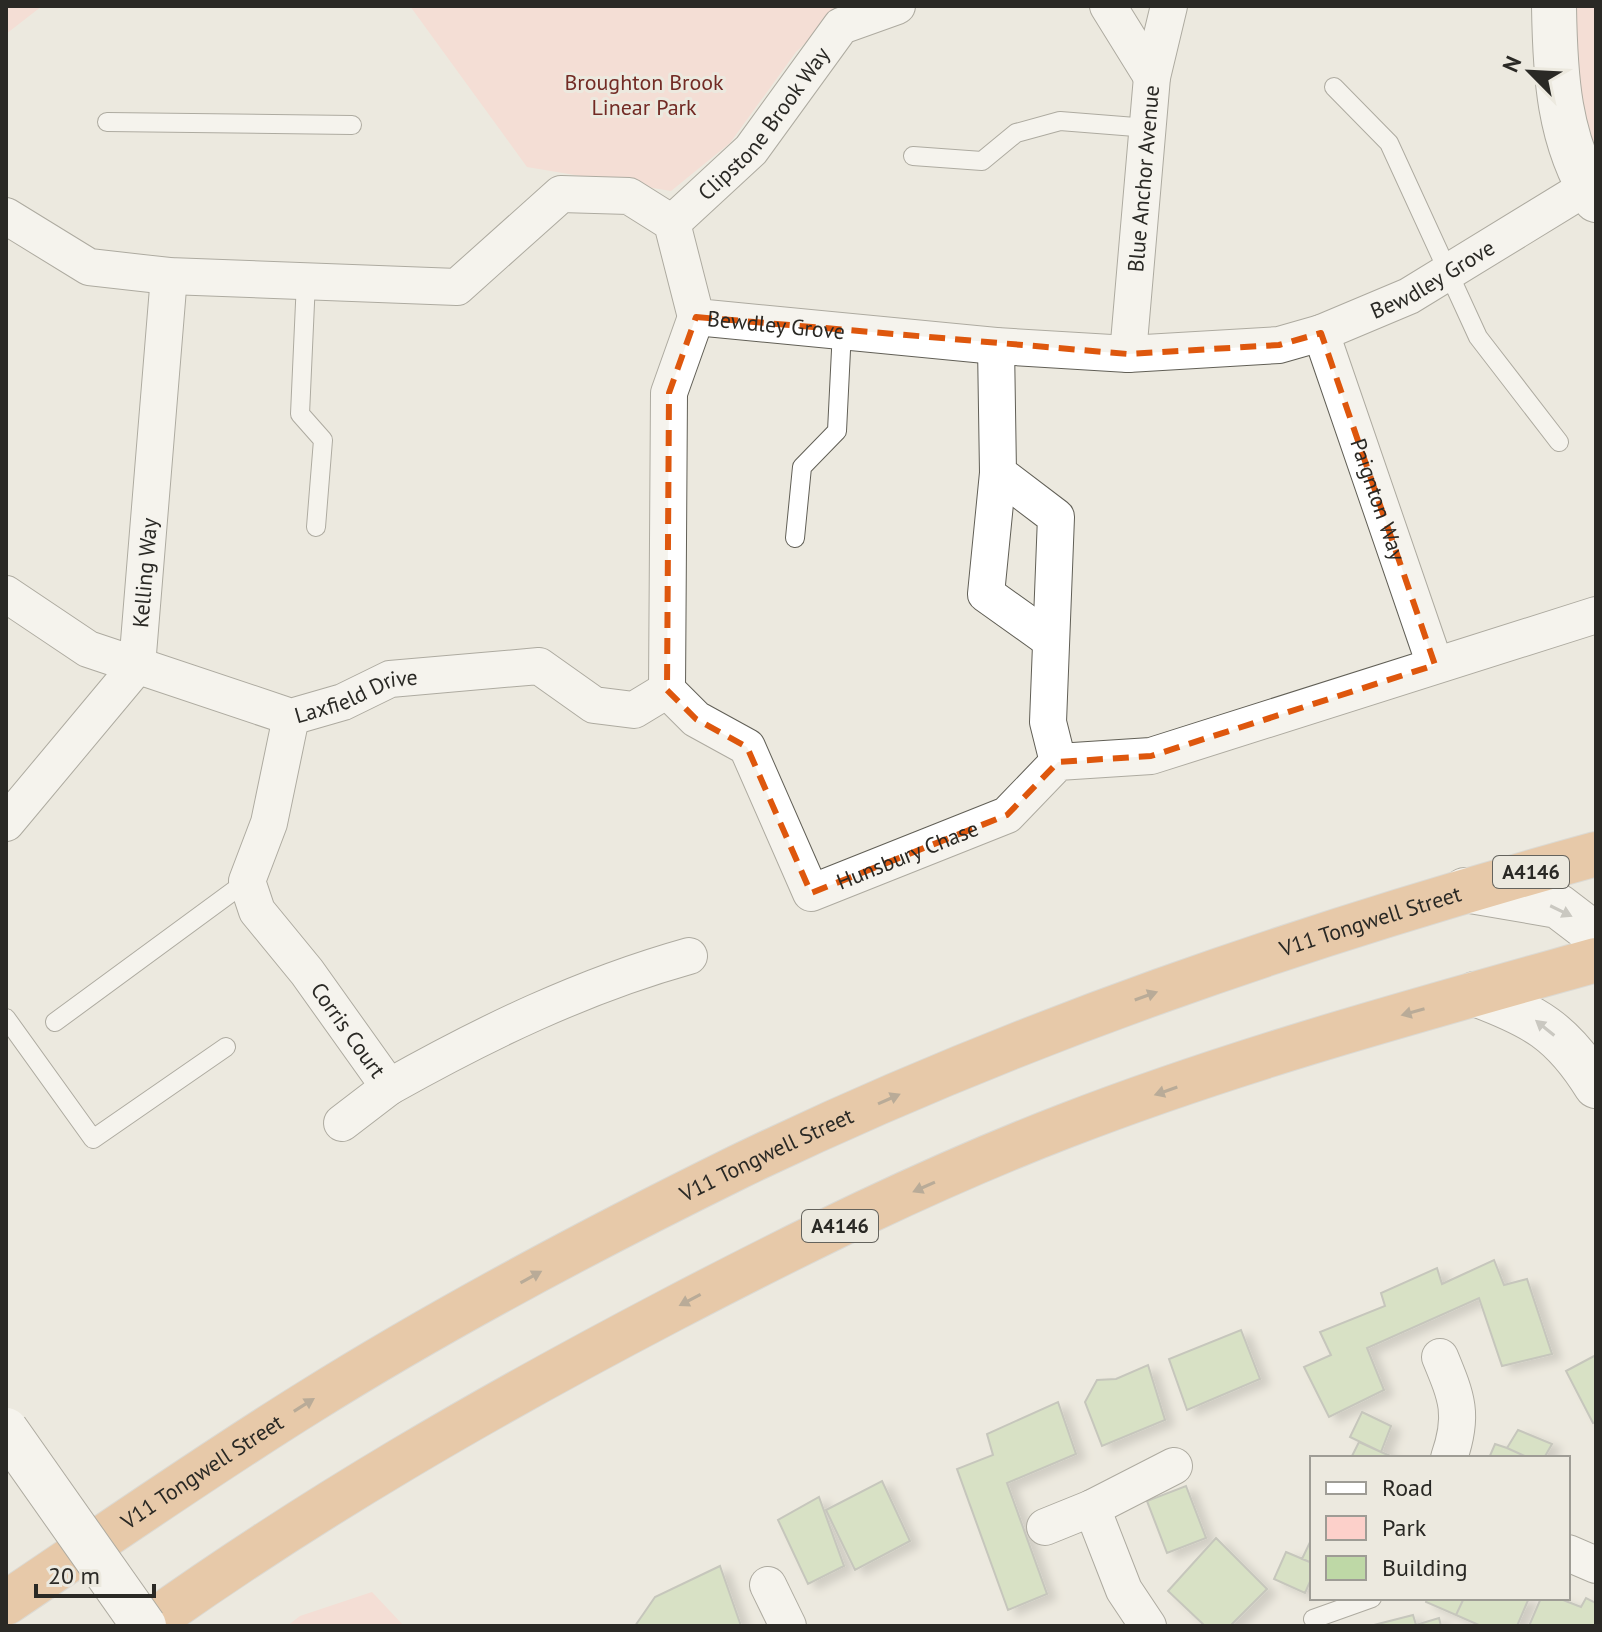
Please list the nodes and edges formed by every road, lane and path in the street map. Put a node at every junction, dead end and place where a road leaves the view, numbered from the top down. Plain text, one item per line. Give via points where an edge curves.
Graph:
1 (897, 6) edge
2 (1108, 6) edge
3 (1169, 6) edge
4 (1554, 6) edge
5 (1152, 77) junction
6 (1334, 87) dead end
7 (107, 122) dead end
8 (352, 125) dead end
9 (1148, 128) junction
10 (913, 156) dead end
11 (1592, 193) edge
12 (6, 216) edge
13 (672, 223) junction
14 (1447, 274) junction
15 (169, 276) junction
16 (306, 281) junction
17 (696, 317) junction
18 (842, 330) junction
19 (1321, 333) junction
20 (996, 346) junction
21 (1128, 354) junction
22 (1559, 442) dead end
23 (998, 473) junction
24 (316, 527) dead end
25 (795, 538) dead end
26 (6, 594) edge
27 (1596, 615) edge
28 (1049, 639) junction
29 (1435, 665) junction
30 (137, 666) junction
31 (667, 690) junction
32 (291, 717) junction
33 (1058, 762) junction
34 (6, 823) edge
35 (1596, 854) edge
36 (247, 881) junction
37 (1465, 890) junction
38 (1596, 935) edge
39 (689, 956) dead end
40 (1596, 960) edge
41 (1475, 994) junction
42 (6, 1018) edge
43 (55, 1022) dead end
44 (226, 1047) dead end
45 (1596, 1086) edge
46 (389, 1087) junction
47 (342, 1123) dead end
48 (1440, 1357) dead end
49 (6, 1430) edge
50 (1450, 1456) edge
51 (1174, 1466) dead end
52 (1092, 1508) junction
53 (1045, 1527) dead end
54 (1570, 1554) edge
55 (1596, 1565) edge
56 (768, 1585) dead end
57 (1366, 1600) edge
58 (6, 1603) edge
59 (1313, 1619) dead end
60 (145, 1626) edge
61 (788, 1626) edge
62 (1148, 1626) edge

1 - 13 street, Clipstone Brook Way via 841,26 751,150
2 - 5 street
3 - 5 street, Blue Anchor Avenue
4 - 11 street via 1556,85 1569,143
5 - 9 street, Blue Anchor Avenue
6 - 14 lane via 1389,143
7 - 8 lane
9 - 10 lane via 1060,121 1016,133 982,161
9 - 21 street, Blue Anchor Avenue
11 - 14 street, Bewdley Grove
12 - 15 street via 89,267
13 - 16 street via 629,196 561,194 457,287
13 - 17 street, Bewdley Grove
14 - 19 street, Bewdley Grove
14 - 22 lane via 1478,337
15 - 16 street
15 - 30 street, Kelling Way
16 - 24 lane via 300,414 323,440
17 - 18 street, Bewdley Grove
17 - 31 street via 669,393
18 - 20 street, Bewdley Grove
18 - 25 lane via 837,431 802,467
19 - 21 street, Bewdley Grove via 1279,345
19 - 29 street, Paignton Way
20 - 21 street, Bewdley Grove
20 - 23 street
23 - 28 street via 1056,517
23 - 28 street via 986,594
26 - 30 street, Laxfield Drive via 88,649
27 - 29 street
28 - 33 street via 1048,722
29 - 33 street via 1151,756
30 - 32 street, Laxfield Drive
30 - 34 street
31 - 32 street, Laxfield Drive via 634,710 594,705 539,666 390,679 343,702
31 - 33 street, Hunsbury Chase via 696,719 747,747 799,902 1007,815
32 - 36 street via 269,823
35 - 37 highway, V11 Tongwell Street / A4146
36 - 43 lane
36 - 46 street, Corris Court via 257,911
37 -> 38 street via 1558,906
58 -> 37 highway, V11 Tongwell Street / A4146 via 315,1398 738,1167 1073,1023 1260,954
39 - 46 street, Corris Court via 528,1014
40 - 41 highway, A4146
45 -> 41 street via 1575,1052 1529,1014
41 -> 60 highway, A4146 via 1265,1055 1063,1127 770,1259 432,1438
42 - 44 lane via 93,1139
46 - 47 street
48 - 50 street via 1459,1402
49 - 60 street, bridge
51 - 52 street
52 - 53 street
52 - 62 street via 1124,1590
54 - 55 street
56 - 61 street
57 - 59 lane

